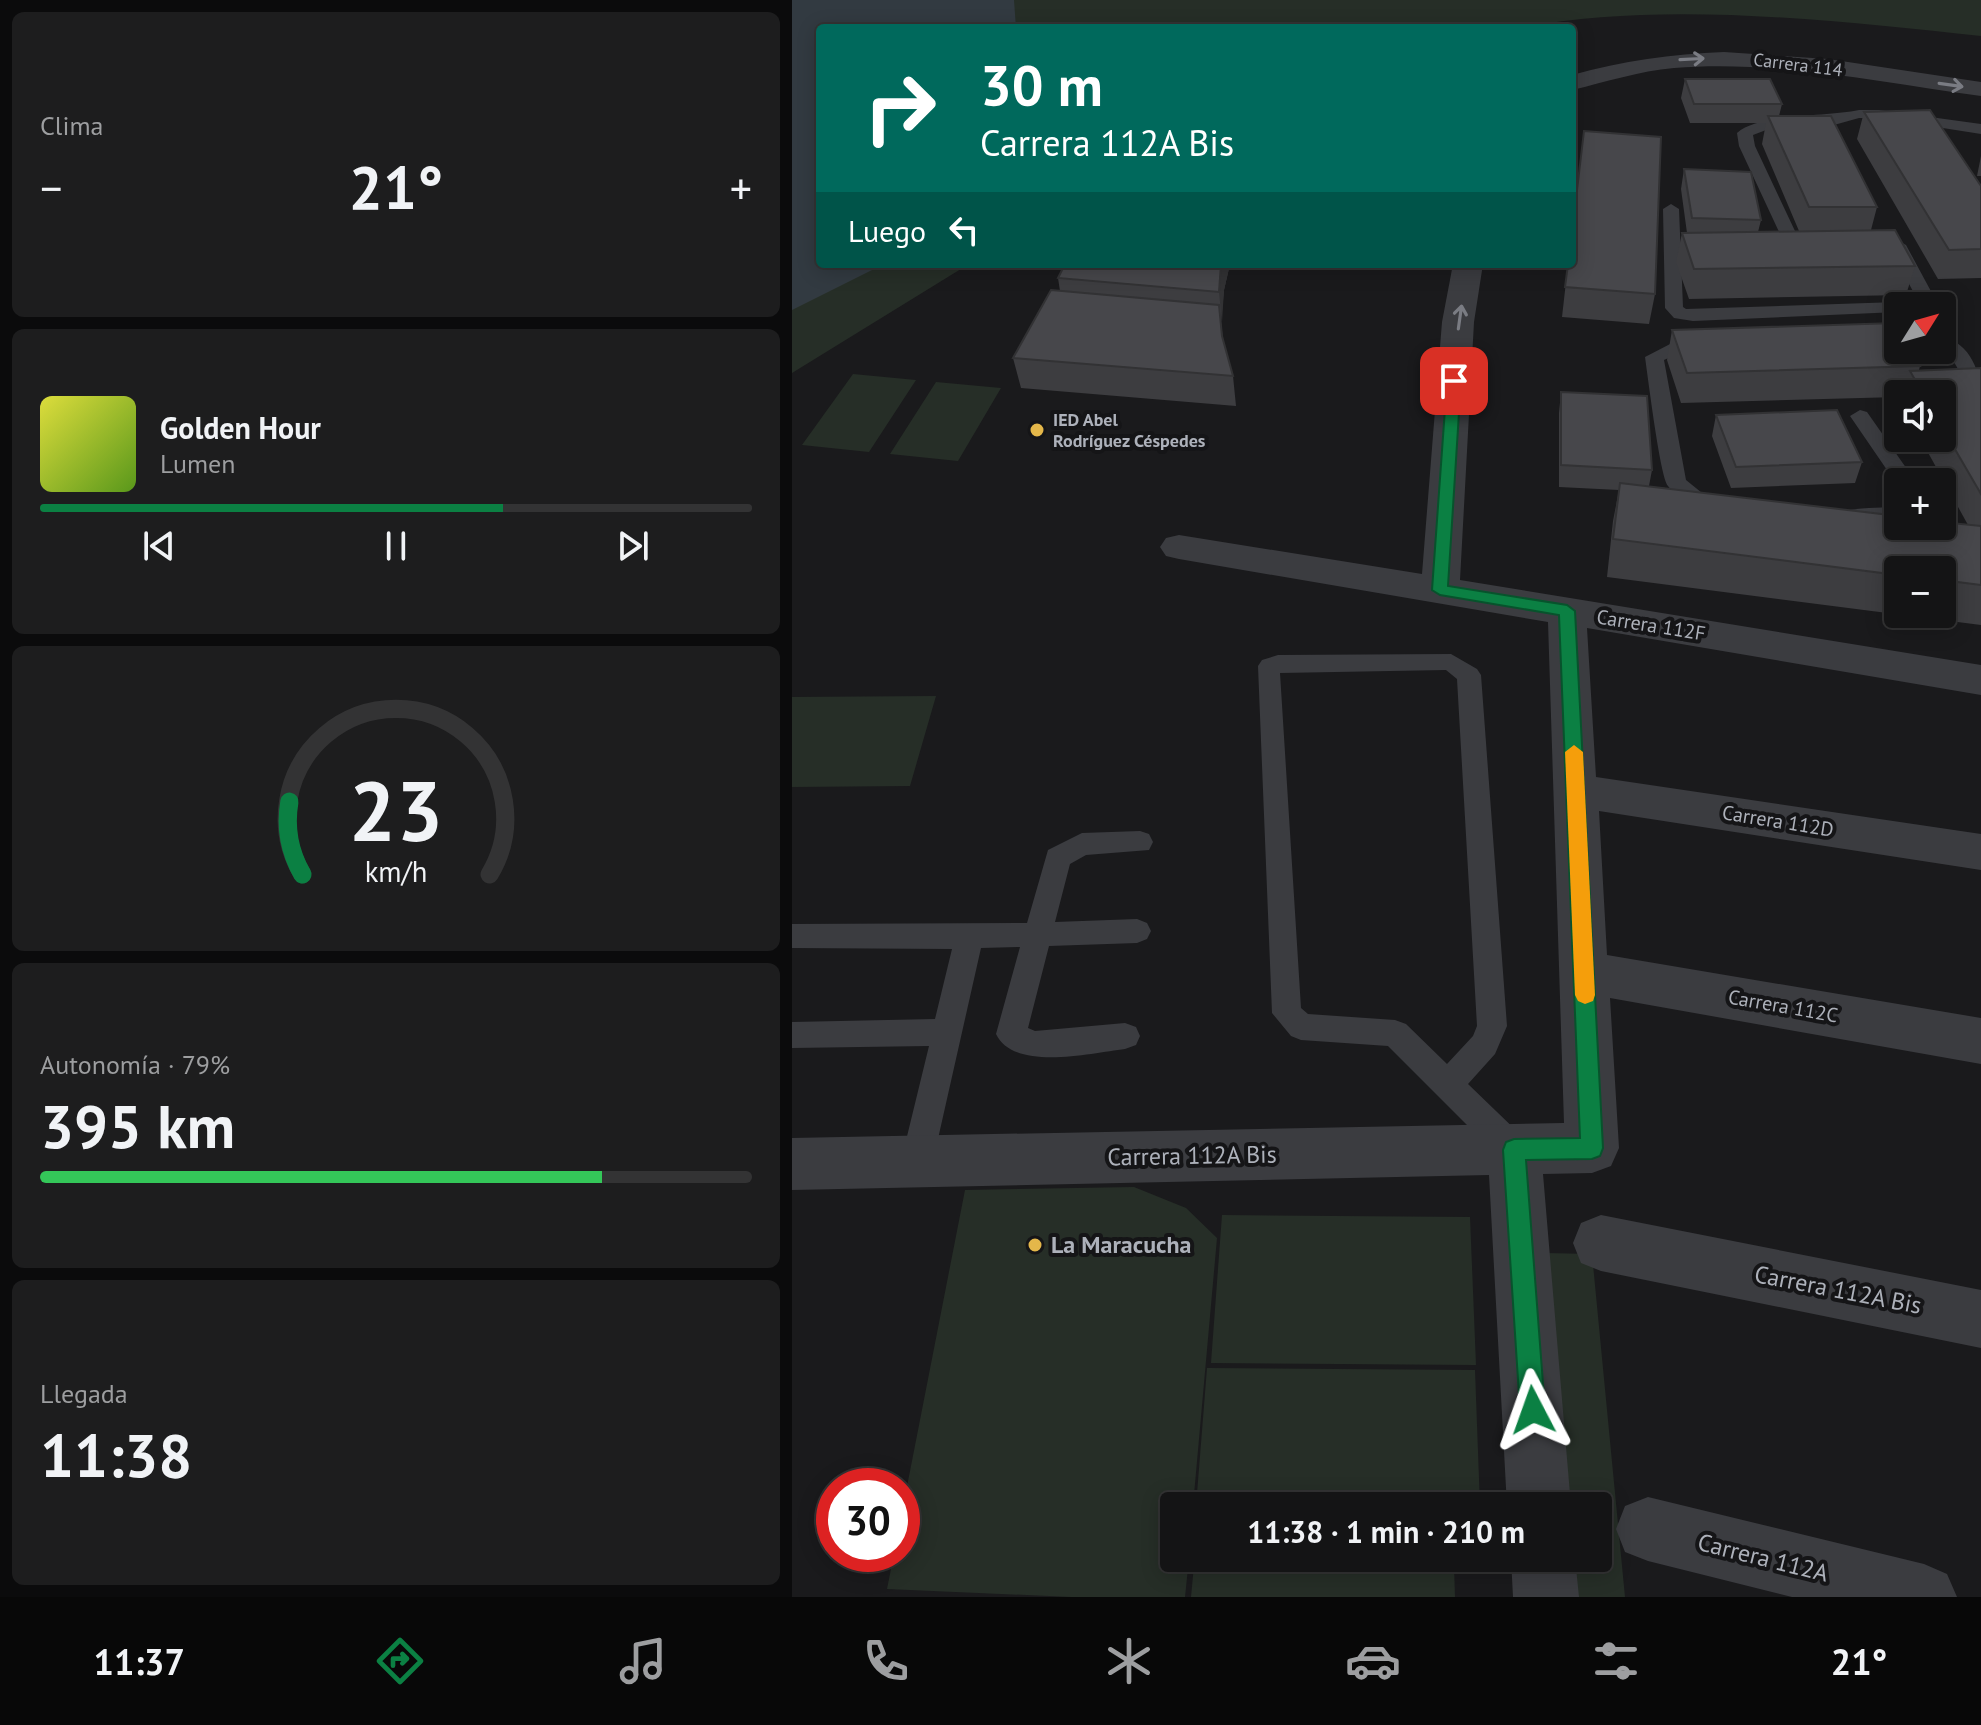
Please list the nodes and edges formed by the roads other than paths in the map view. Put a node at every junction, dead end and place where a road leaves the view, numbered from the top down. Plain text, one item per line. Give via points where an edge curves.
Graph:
1 (1576, 82) edge
2 (1981, 89) edge
3 (1981, 129) edge
4 (1671, 209) dead end
5 (1835, 241) edge
6 (1880, 241) edge
7 (1467, 268) edge
8 (1922, 292) edge
9 (1884, 308) edge
10 (1727, 344) edge
11 (1956, 350) edge
12 (1981, 393) edge
13 (1860, 416) dead end
14 (1896, 468) edge
15 (1734, 505) edge
16 (1829, 513) edge
17 (1884, 516) edge
18 (1179, 547) dead end
19 (1440, 590) junction
20 (1567, 611) junction
21 (1981, 680) edge
22 (1576, 791) junction
23 (1140, 842) dead end
24 (1981, 852) edge
25 (1137, 931) dead end
26 (1038, 934) junction
27 (792, 936) edge
28 (969, 937) junction
29 (1584, 972) junction
30 (947, 1032) junction
31 (792, 1035) edge
32 (1125, 1036) dead end
33 (1981, 1041) edge
34 (1449, 1084) junction
35 (1514, 1150) junction
36 (917, 1161) junction
37 (792, 1164) edge
38 (1601, 1243) dead end
39 (1981, 1319) edge
40 (1538, 1492) edge
41 (1648, 1529) dead end
42 (1544, 1572) edge
43 (1546, 1597) edge
44 (1924, 1597) edge

1 -> 2 street, Carrera 114 via 1615,69 1670,61 1742,58
3 - 5 lane via 1869,114 1764,126 1745,133 1788,234 1806,241
4 - 9 lane via 1674,308 1680,314
6 - 8 lane via 1895,241
19 -> 7 street via 1458,322
10 - 15 lane via 1681,346 1654,357 1676,483 1702,503
11 - 12 lane
13 - 14 lane
16 - 17 lane
18 - 19 street, Carrera 112F
19 - 20 street, Carrera 112F
20 - 21 street, Carrera 112F
20 - 22 street
22 - 24 street, Carrera 112D
22 - 29 street
23 - 26 lane via 1082,844 1058,858
25 - 26 lane
26 - 28 lane
26 - 32 lane via 1011,1034 1032,1045
27 - 28 lane
28 - 30 lane
29 - 33 street, Carrera 112C
29 - 35 street, Carrera 112A Bis via 1592,1148
30 - 31 lane
30 - 36 lane
34 - 34 lane via 1395,1033 1301,1027 1287,1013 1270,666 1451,662 1469,675 1492,1026 1484,1045
34 - 35 lane
35 - 36 street, Carrera 112A Bis
35 - 40 street
36 - 37 street, Carrera 112A Bis
38 - 39 street, Carrera 112A Bis
41 - 44 street, Carrera 112A
42 - 43 street

